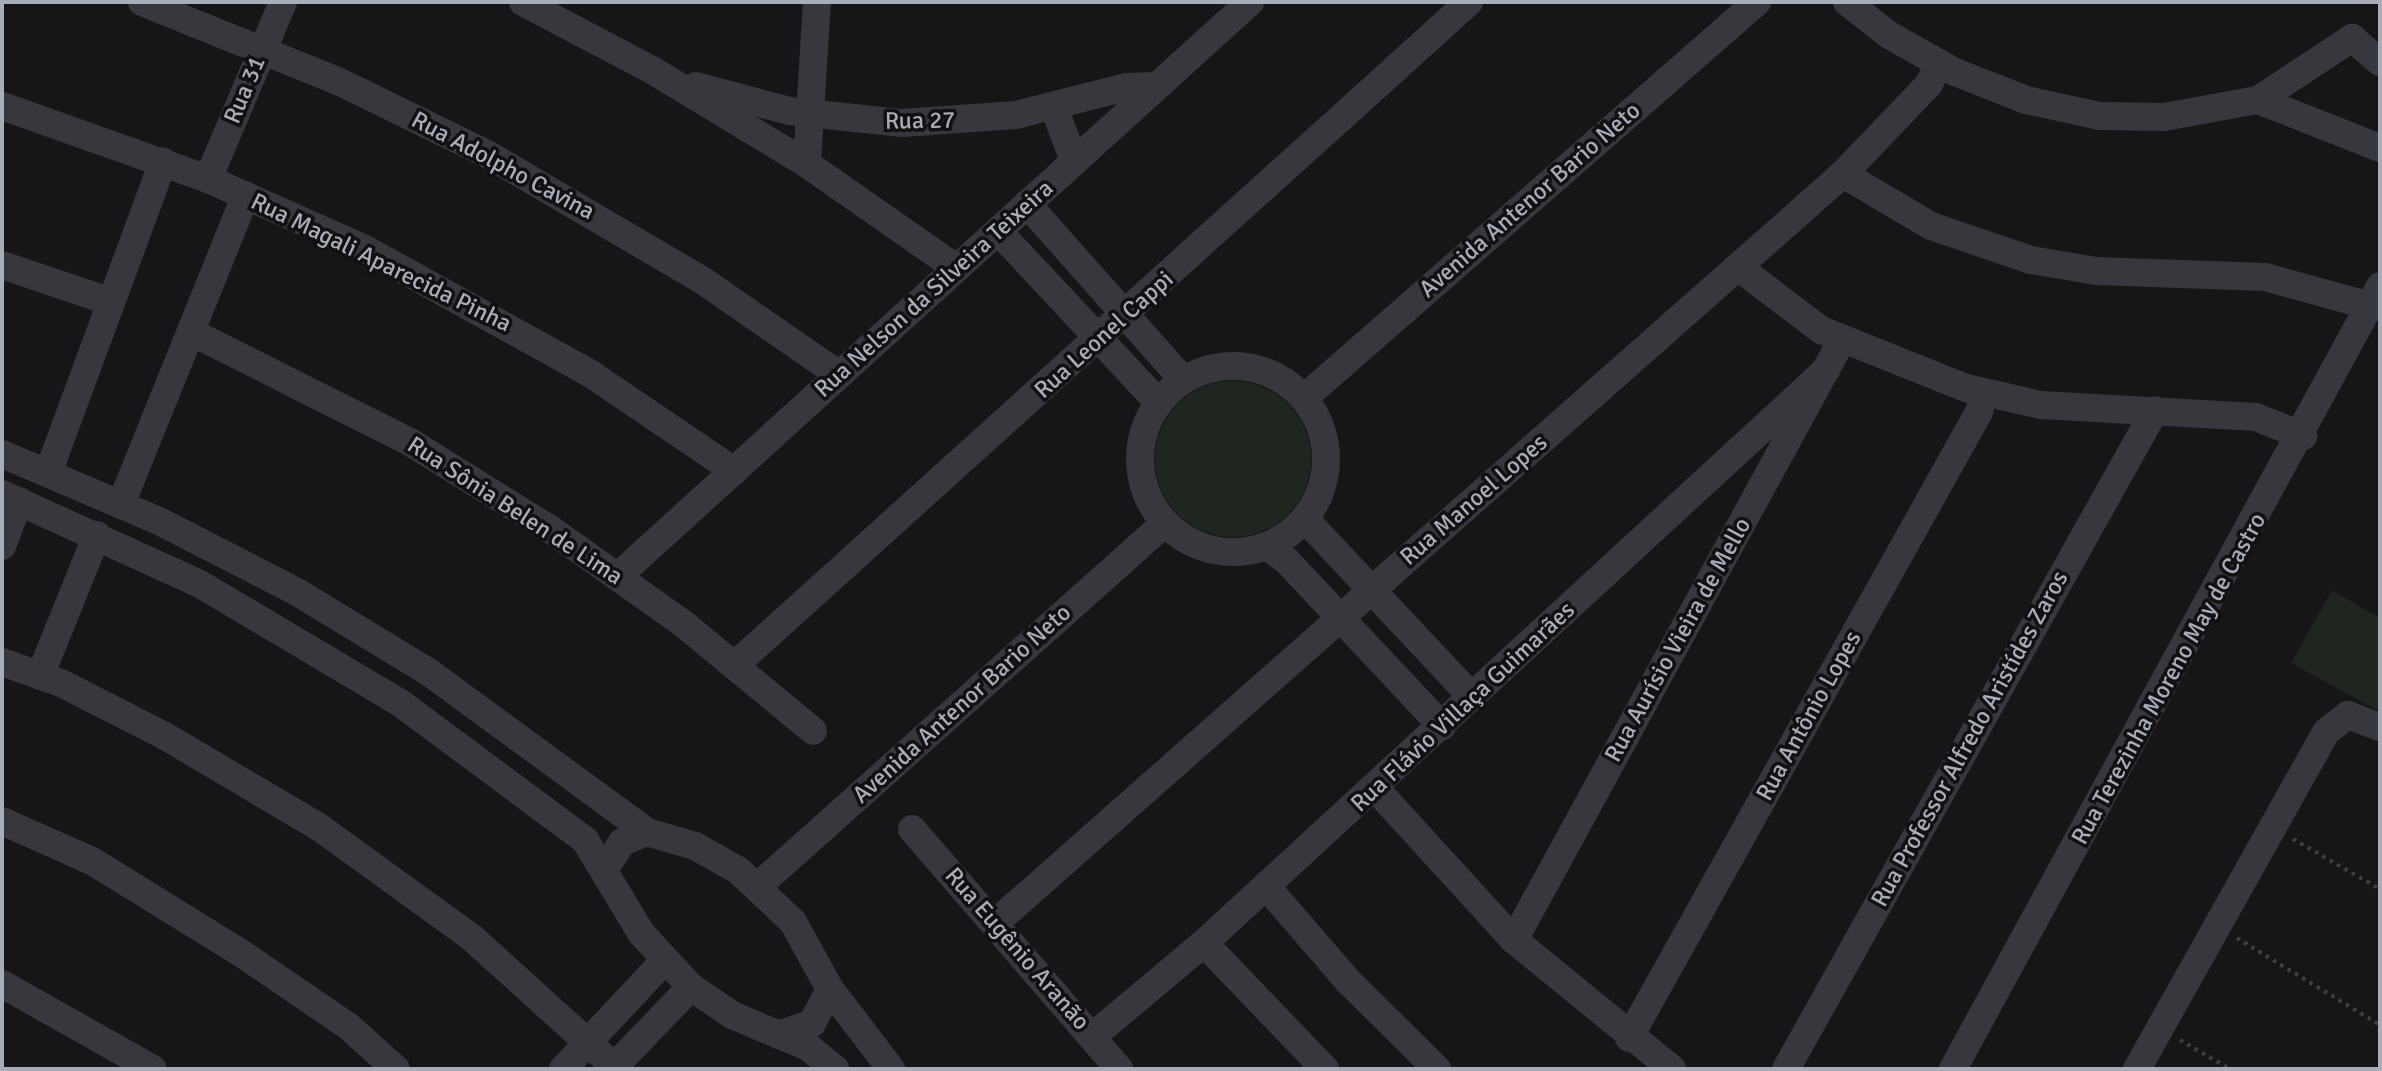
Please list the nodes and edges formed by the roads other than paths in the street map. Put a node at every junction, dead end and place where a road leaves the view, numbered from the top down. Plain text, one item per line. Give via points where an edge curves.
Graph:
1 (142, 2) edge
2 (283, 2) edge
3 (523, 2) edge
4 (817, 2) edge
5 (1250, 2) edge
6 (1469, 2) edge
7 (1756, 2) edge
8 (1847, 2) edge
9 (263, 49) junction
10 (2380, 62) edge
11 (1939, 64) junction
12 (1157, 86) junction
13 (683, 88) junction
14 (2258, 100) junction
15 (2, 106) edge
16 (1054, 107) junction
17 (810, 114) junction
18 (2380, 148) edge
19 (1074, 161) junction
20 (163, 162) junction
21 (807, 164) junction
22 (1843, 174) junction
23 (208, 179) junction
24 (246, 195) junction
25 (1027, 204) junction
26 (998, 231) junction
27 (2, 265) edge
28 (1738, 267) junction
29 (957, 268) junction
30 (2375, 296) edge
31 (111, 302) junction
32 (1126, 315) junction
33 (191, 332) junction
34 (1099, 339) junction
35 (1842, 340) junction
36 (1826, 370) junction
37 (839, 375) junction
38 (1183, 380) junction
39 (1984, 393) junction
40 (1304, 398) junction
41 (1158, 402) junction
42 (2155, 410) junction
43 (2303, 436) junction
44 (2, 454) edge
45 (734, 471) junction
46 (48, 472) junction
47 (11, 498) edge
48 (121, 503) junction
49 (1305, 519) junction
50 (1165, 523) junction
51 (97, 535) junction
52 (2, 546) edge
53 (1267, 547) junction
54 (618, 576) junction
55 (1372, 591) junction
56 (1341, 618) junction
57 (2, 662) edge
58 (735, 665) junction
59 (40, 676) junction
60 (1473, 698) junction
61 (1443, 726) junction
62 (2380, 727) edge
63 (813, 731) dead end
64 (1375, 788) junction
65 (2, 821) edge
66 (912, 829) dead end
67 (647, 832) junction
68 (606, 867) junction
69 (758, 886) junction
70 (1266, 886) junction
71 (994, 924) junction
72 (1514, 940) junction
73 (1204, 943) junction
74 (664, 961) junction
75 (2, 984) edge
76 (691, 986) junction
77 (830, 989) junction
78 (778, 1035) junction
79 (1093, 1036) junction
80 (1629, 1038) junction
81 (587, 1043) junction
82 (614, 1068) edge
83 (153, 1069) edge
84 (396, 1069) edge
85 (563, 1069) edge
86 (835, 1069) edge
87 (891, 1069) edge
88 (1119, 1069) edge
89 (1325, 1069) edge
90 (1437, 1069) edge
91 (1672, 1069) edge
92 (1786, 1069) edge
93 (1953, 1069) edge
94 (2137, 1069) edge

1 - 9 street, Rua Adolpho Cavina
2 - 9 street, Rua 31
3 - 13 street
4 - 17 street
5 - 12 street, Rua Nelson da Silveira Teixeira
6 - 32 street, Rua Leonel Cappi
7 - 40 street, Avenida Antenor Bario Neto
8 - 11 street
9 - 23 street, Rua 31
9 - 37 street, Rua Adolpho Cavina via 413,117 560,194 702,280
10 - 14 street via 2352,38
11 - 14 street via 2026,100 2100,116 2164,117
11 - 22 street, Rua Manoel Lopes via 1929,84
12 - 16 street, Rua 27 via 1127,87
12 - 19 street, Rua Nelson da Silveira Teixeira
13 - 17 street, Rua 27 via 698,86
13 - 21 street
14 - 18 street
15 - 20 street, Rua Magali Aparecida Pinha
16 - 17 street, Rua 27 via 940,122
16 - 19 street
17 - 21 street
19 - 25 street, Rua Nelson da Silveira Teixeira
20 - 23 street, Rua Magali Aparecida Pinha
20 - 31 street
21 - 29 street
22 - 28 street, Rua Manoel Lopes
22 - 30 street via 1931,226 2031,260 2118,273 2253,276
23 - 24 street, Rua Magali Aparecida Pinha
24 - 33 street
24 - 45 street, Rua Magali Aparecida Pinha via 365,250 517,330
25 - 26 street, Rua Nelson da Silveira Teixeira
25 - 32 street
26 - 29 street, Rua Nelson da Silveira Teixeira
26 - 34 street
27 - 31 street
28 - 35 street via 1774,300
28 - 55 street, Rua Manoel Lopes
29 - 37 street, Rua Nelson da Silveira Teixeira
30 - 43 street, Rua Terezinha Moreno May de Castro
31 - 46 street
32 - 34 street, Rua Leonel Cappi
32 - 38 street
33 - 48 street
33 - 54 street, Rua Sônia Belen de Lima via 410,442
34 - 41 street
34 - 58 street, Rua Leonel Cappi
35 - 36 street, Rua Aurísio Vieira de Mello
35 - 39 street
36 - 60 street, Rua Flávio Villaça Guimarães
36 - 72 street, Rua Aurísio Vieira de Mello
37 - 45 street, Rua Nelson da Silveira Teixeira
38 - 40 street via 1214,367 1247,366 1278,377
38 - 41 street
39 - 42 street via 2041,405
39 - 80 street, Rua Antônio Lopes via 1979,412
40 - 49 street via 1321,427 1326,460 1320,492
41 - 50 street via 1143,432 1140,465 1147,497
42 - 43 street via 2256,417
42 - 92 street, Rua Professor Alfredo Aristídes Zaros
43 - 93 street, Rua Terezinha Moreno May de Castro
44 - 46 street
45 - 54 street, Rua Nelson da Silveira Teixeira
46 - 48 street
47 - 51 street
47 - 52 street
48 - 67 street via 228,555 364,631 494,717
49 - 53 street
49 - 55 street
50 - 53 street via 1205,549 1237,553
50 - 69 street, Avenida Antenor Bario Neto
51 - 59 street
51 - 68 street via 268,621 399,702 565,823
53 - 56 street
54 - 58 street, Rua Sônia Belen de Lima
55 - 56 street, Rua Manoel Lopes
55 - 60 street
56 - 61 street
56 - 71 street, Rua Manoel Lopes
57 - 59 street
58 - 63 street, Rua Sônia Belen de Lima
59 - 81 street via 165,736 319,827 471,937
60 - 61 street, Rua Flávio Villaça Guimarães
61 - 64 street, Rua Flávio Villaça Guimarães
62 - 94 street via 2364,717 2337,721
64 - 70 street, Rua Flávio Villaça Guimarães
64 - 72 street
65 - 84 street via 92,862 238,951 348,1026
66 - 71 street, Rua Eugênio Aranão
67 - 68 street via 622,842
67 - 69 street via 717,857
68 - 74 street via 627,912
69 - 77 street via 793,922
70 - 73 street, Rua Flávio Villaça Guimarães
70 - 90 street via 1347,980
71 - 79 street, Rua Eugênio Aranão
72 - 80 street
73 - 79 street, Rua Flávio Villaça Guimarães
73 - 89 street
74 - 76 street
74 - 81 street
75 - 83 street
76 - 78 street via 732,1015
76 - 82 street
77 - 78 street via 812,1023
77 - 87 street
78 - 86 street via 808,1047
79 - 88 street, Rua Eugênio Aranão
80 - 91 street
81 - 82 street
81 - 85 street

